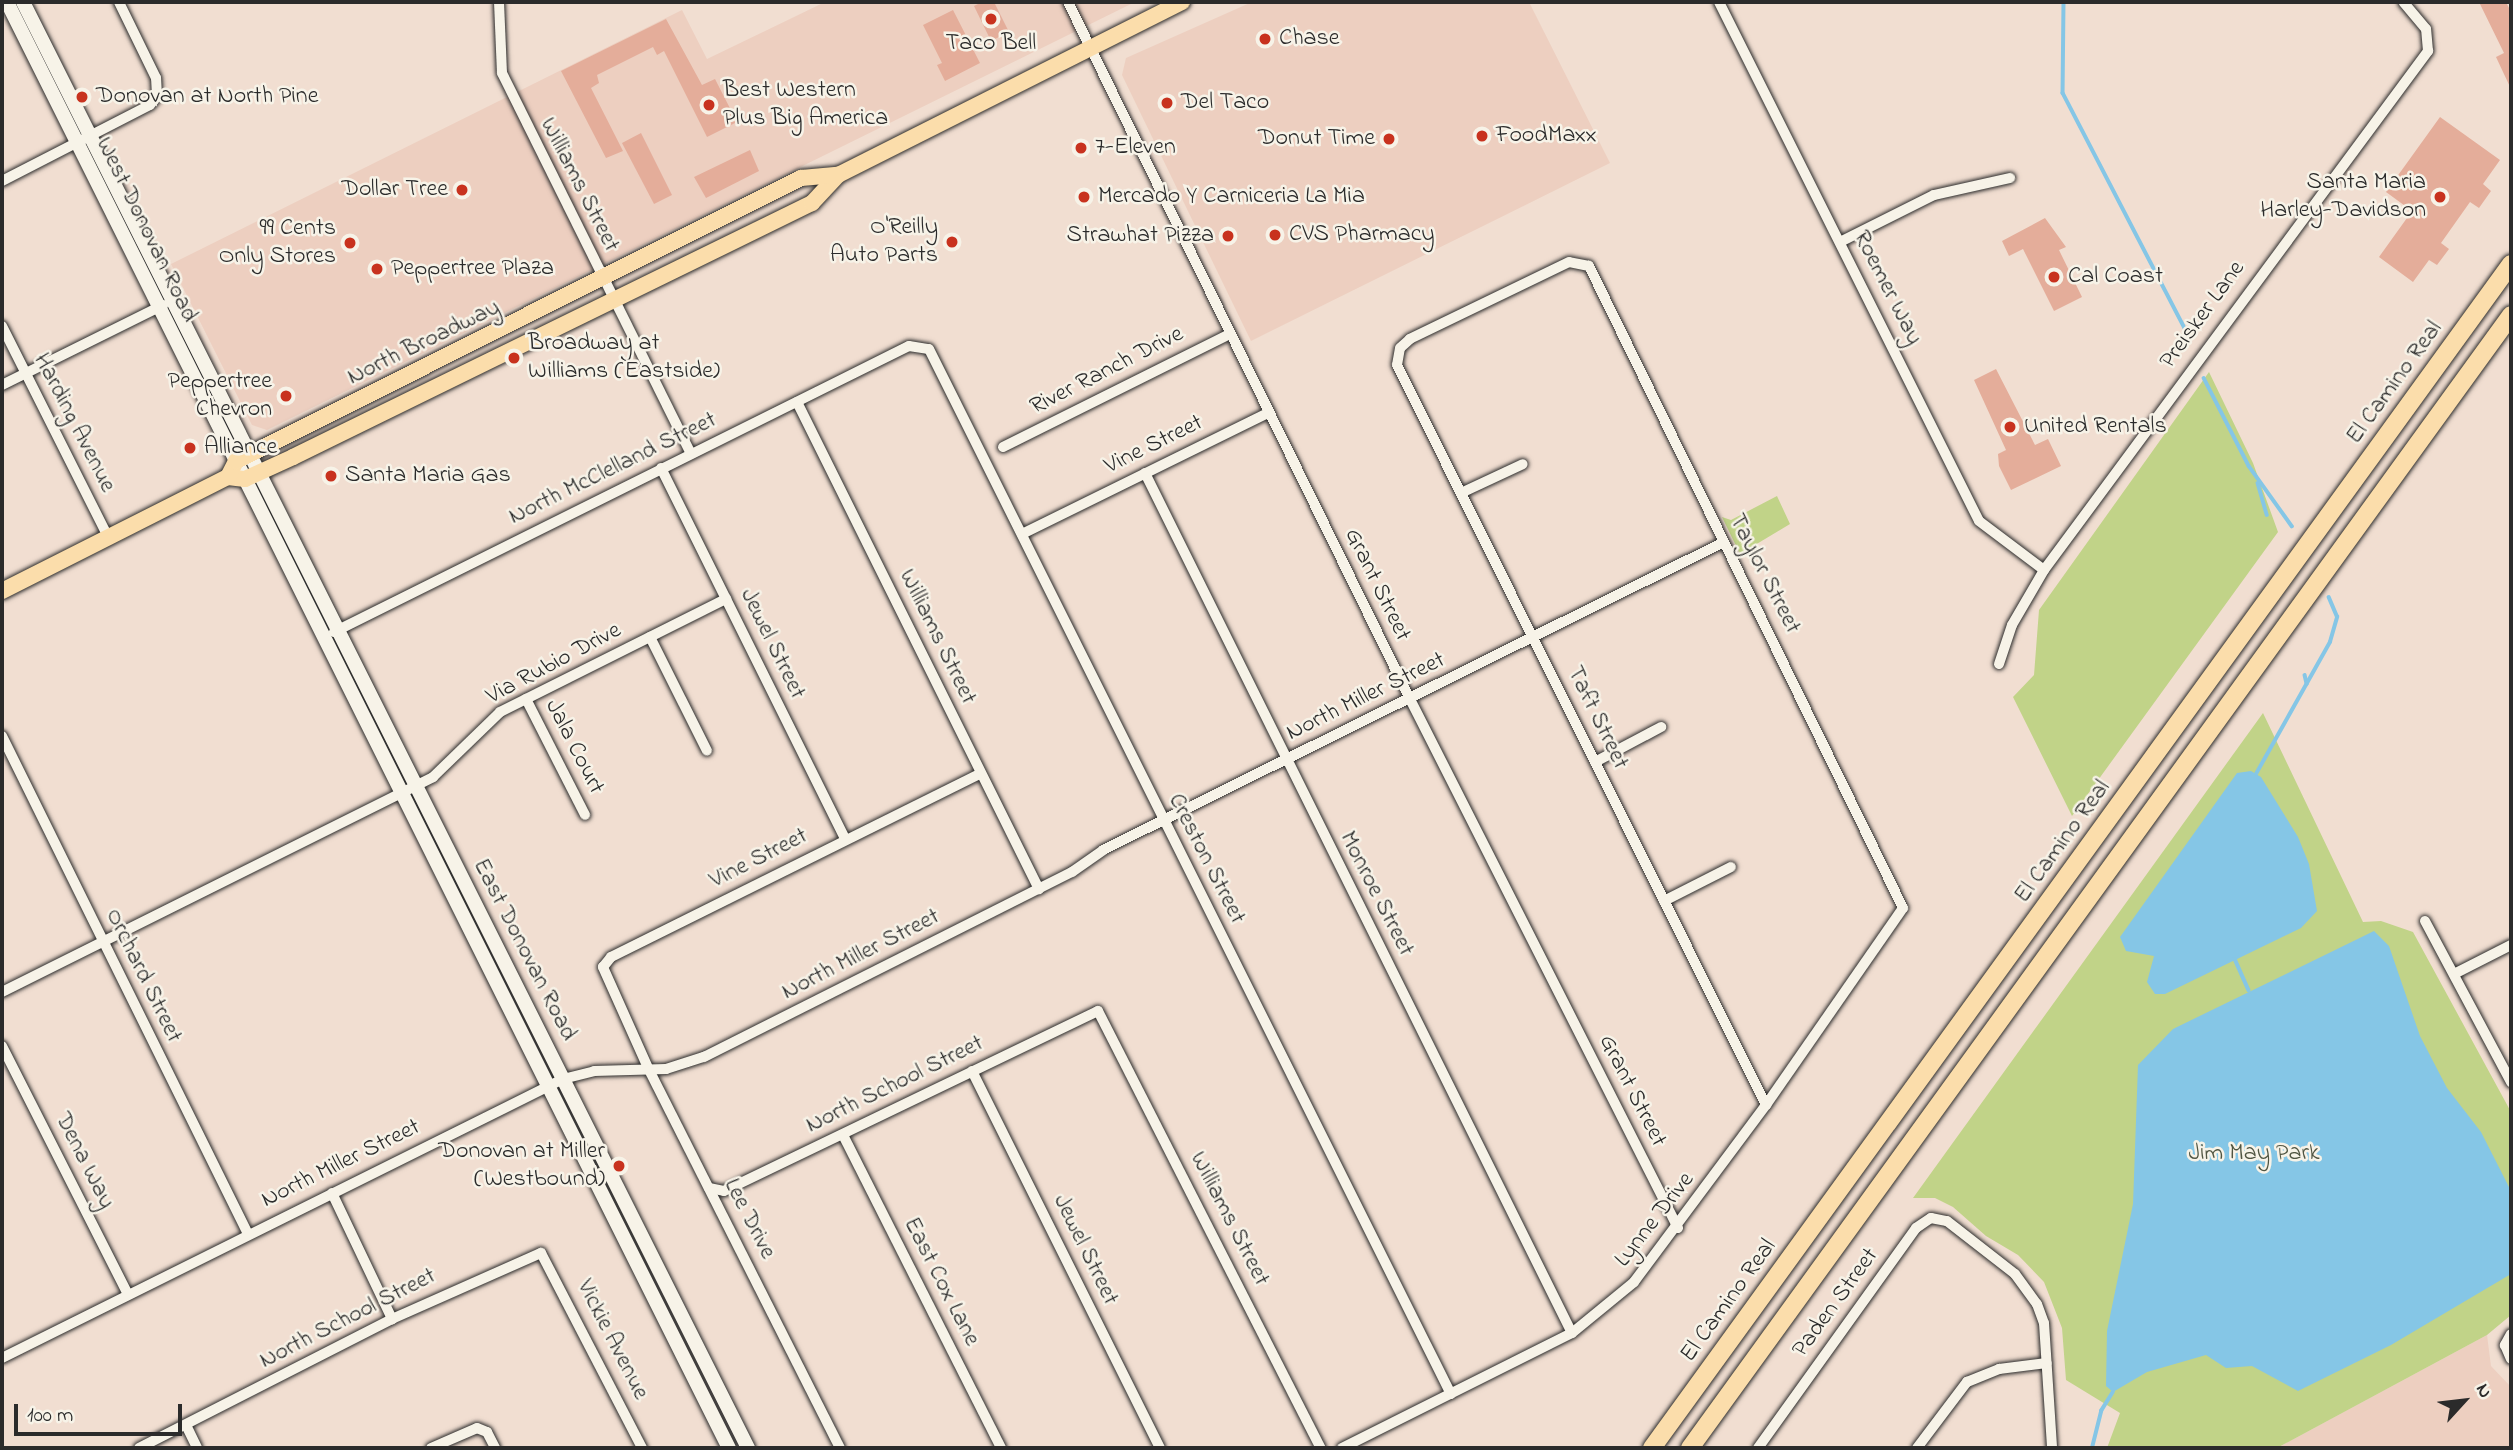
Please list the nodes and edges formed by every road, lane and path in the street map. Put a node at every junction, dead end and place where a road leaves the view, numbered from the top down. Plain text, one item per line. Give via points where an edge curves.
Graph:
1 (7, 2) edge
2 (23, 2) edge
3 (120, 2) edge
4 (499, 2) edge
5 (1068, 2) edge
6 (1182, 2) edge
7 (1719, 2) edge
8 (2403, 2) edge
9 (1091, 47) junction
10 (84, 139) junction
11 (838, 175) junction
12 (2010, 178) dead end
13 (2, 181) edge
14 (1840, 242) junction
15 (2508, 268) edge
16 (604, 279) junction
17 (614, 300) junction
18 (166, 303) junction
19 (2511, 316) edge
20 (2, 326) edge
21 (1230, 334) junction
22 (921, 345) joint
23 (1400, 348) joint
24 (26, 373) junction
25 (2, 386) edge
26 (797, 402) junction
27 (1268, 413) junction
28 (1003, 447) dead end
29 (691, 454) junction
30 (243, 458) junction
31 (1523, 464) dead end
32 (661, 468) junction
33 (1145, 473) junction
34 (252, 476) junction
35 (228, 477) junction
36 (1461, 493) junction
37 (1022, 534) junction
38 (109, 539) junction
39 (1724, 542) junction
40 (2044, 570) junction
41 (2, 591) edge
42 (726, 599) junction
43 (338, 630) junction
44 (324, 637) junction
45 (650, 637) junction
46 (1534, 638) junction
47 (1999, 664) dead end
48 (526, 699) junction
49 (1410, 699) junction
50 (1661, 727) dead end
51 (2, 736) edge
52 (707, 751) dead end
53 (1285, 760) junction
54 (1595, 761) junction
55 (980, 774) junction
56 (416, 785) junction
57 (401, 792) junction
58 (585, 815) dead end
59 (1163, 820) junction
60 (845, 839) junction
61 (1731, 867) dead end
62 (1039, 890) junction
63 (1664, 901) junction
64 (1903, 908) joint
65 (2425, 921) dead end
66 (103, 943) junction
67 (2511, 945) edge
68 (2454, 974) junction
69 (2, 992) edge
70 (619, 1009) joint
71 (1098, 1011) joint
72 (2, 1046) edge
73 (649, 1070) junction
74 (972, 1071) junction
75 (563, 1079) junction
76 (2511, 1082) edge
77 (548, 1086) junction
78 (1766, 1105) junction
79 (844, 1135) junction
80 (709, 1188) junction
81 (332, 1193) junction
82 (1678, 1228) junction
83 (248, 1234) junction
84 (541, 1253) joint
85 (128, 1294) junction
86 (392, 1320) junction
87 (1572, 1333) junction
88 (2510, 1336) edge
89 (2, 1344) edge
90 (4, 1356) edge
91 (2511, 1359) edge
92 (2047, 1363) junction
93 (1451, 1394) junction
94 (186, 1425) junction
95 (139, 1448) edge
96 (197, 1448) edge
97 (430, 1448) edge
98 (495, 1448) edge
99 (642, 1448) edge
100 (729, 1448) edge
101 (748, 1448) edge
102 (840, 1448) edge
103 (1001, 1448) edge
104 (1160, 1448) edge
105 (1321, 1448) edge
106 (1342, 1448) edge
107 (1652, 1448) edge
108 (1690, 1448) edge
109 (1758, 1448) edge
110 (1917, 1448) edge
111 (2052, 1448) edge

1 - 10 main road, West Donovan Road
2 - 10 main road, West Donovan Road
3 - 10 street via 156,78 157,96 150,105
4 - 16 street, Williams Street via 502,73
5 - 9 street, Grant Street
6 - 9 main road, North Broadway
7 - 14 street, Roemer Way
8 - 40 street, Preisker Lane via 2426,29 2428,51
9 - 11 main road, North Broadway
9 - 21 street, Grant Street
10 - 13 street
10 - 18 main road, West Donovan Road
11 - 16 main road, North Broadway via 801,178
11 - 17 main road, North Broadway via 812,204
12 - 14 street via 1934,195
14 - 40 street, Roemer Way via 1979,521
15 - 107 highway, El Camino Real
16 - 17 street, Williams Street
16 - 30 main road, North Broadway
17 - 29 street, Williams Street
17 - 34 main road, North Broadway
18 - 24 street
18 - 30 main road, West Donovan Road
19 - 108 highway
20 - 24 street, Harding Avenue
21 - 27 street, Grant Street
21 - 28 street, River Ranch Drive
22 - 26 street, North McClelland Street
22 - 37 street, Creston Street via 932,353
23 - 36 street, Taft Street via 1397,365
23 - 39 street, Taylor Street via 1569,262 1581,261 1589,266
24 - 25 street
24 - 38 street, Harding Avenue
26 - 29 street, North McClelland Street
26 - 55 street, Williams Street
27 - 33 street, Vine Street
27 - 49 street, Grant Street
29 - 32 street, North McClelland Street
30 - 34 main road, West Donovan Road
30 - 35 main road
31 - 36 street
32 - 42 street, Jewel Street
32 - 43 street, North McClelland Street
33 - 37 street, Vine Street
33 - 53 street, Monroe Street
34 - 35 main road
34 - 43 main road, East Donovan Road
34 - 44 main road, East Donovan Road
35 - 38 main road
36 - 46 street, Taft Street
37 - 59 street, Creston Street
38 - 41 main road
39 - 46 street, North Miller Street
39 - 64 street, Taylor Street
40 - 47 street, Preisker Lane via 2012,625
42 - 45 street, Via Rubio Drive
42 - 60 street, Jewel Street
43 - 44 street, North McClelland Street
43 - 56 main road, East Donovan Road
44 - 57 main road, East Donovan Road
45 - 48 street, Via Rubio Drive
45 - 52 street
46 - 49 street, North Miller Street
46 - 54 street, Taft Street
48 - 56 street, Via Rubio Drive via 500,712 433,777
48 - 58 street, Jala Court
49 - 53 street, North Miller Street
49 - 82 street, Grant Street
50 - 54 street
51 - 66 street, Orchard Street
53 - 59 street, North Miller Street
53 - 87 street, Monroe Street
54 - 63 street, Taft Street
55 - 60 street, Vine Street
55 - 62 street, Williams Street
56 - 57 street
56 - 75 main road, East Donovan Road
57 - 66 street
57 - 77 main road, East Donovan Road
59 - 62 street, North Miller Street
59 - 93 street, Creston Street
60 - 70 street, Vine Street via 611,957 603,967
61 - 63 street
62 - 73 street, North Miller Street via 704,1057
63 - 78 street, Taft Street
64 - 78 street, Lynne Drive
65 - 68 street
66 - 69 street
66 - 83 street, Orchard Street
67 - 68 street
68 - 76 street
70 - 73 street, Lee Drive
71 - 74 street, North School Street
71 - 105 street, Williams Street
72 - 85 street, Dena Way
73 - 75 street, North Miller Street via 594,1071
73 - 80 street, Lee Drive
74 - 79 street, North School Street
74 - 104 street, Jewel Street
75 - 77 street, North Miller Street
75 - 101 main road, East Donovan Road
77 - 81 street, North Miller Street
77 - 100 main road, East Donovan Road
78 - 82 street, Lynne Drive
79 - 80 street, North School Street via 724,1191
79 - 103 street, East Cox Lane
80 - 102 street, Lee Drive
81 - 83 street, North Miller Street
81 - 86 street
82 - 87 street, Lynne Drive via 1634,1282
83 - 85 street, North Miller Street
84 - 86 street, North School Street
84 - 99 street, Vickie Avenue
85 - 90 street, North Miller Street
86 - 94 street, North School Street
87 - 93 street, Lynne Drive
88 - 91 street
89 - 90 street
92 - 109 street, Paden Street via 2044,1323 2028,1288 1940,1218 1916,1228
92 - 110 street via 1999,1369 1967,1382
92 - 111 street
93 - 106 street, Lynne Drive
94 - 95 street, North School Street
94 - 96 street
97 - 98 street via 468,1430 483,1430

